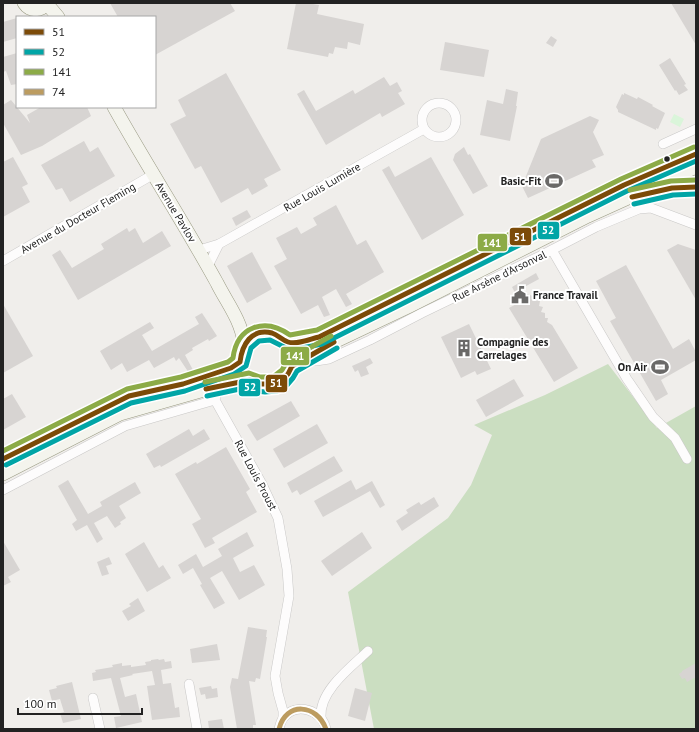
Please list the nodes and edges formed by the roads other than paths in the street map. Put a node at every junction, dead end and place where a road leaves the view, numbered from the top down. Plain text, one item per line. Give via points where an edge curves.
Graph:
1 (24, 3) edge
2 (45, 5) edge
3 (50, 16) edge
4 (57, 16) edge
5 (115, 108) edge
6 (424, 129) dead end
7 (696, 129) edge
8 (663, 144) dead end
9 (696, 168) edge
10 (154, 174) junction
11 (696, 187) edge
12 (696, 225) edge
13 (220, 244) junction
14 (199, 250) junction
15 (552, 250) junction
16 (3, 261) edge
17 (208, 266) junction
18 (238, 319) junction
19 (259, 333) junction
20 (288, 342) junction
21 (244, 343) junction
22 (240, 362) junction
23 (297, 363) junction
24 (250, 380) junction
25 (218, 386) junction
26 (215, 400) junction
27 (3, 459) edge
28 (687, 459) dead end
29 (3, 474) edge
30 (3, 490) edge
31 (368, 651) dead end
32 (189, 684) dead end
33 (280, 697) junction
34 (93, 698) dead end
35 (322, 702) junction
36 (295, 710) junction
37 (309, 710) junction
38 (321, 717) junction
39 (283, 718) junction
40 (100, 729) edge
41 (197, 729) edge
42 (278, 729) edge
43 (326, 729) edge

1 - 2 main road via 32,10
2 - 3 main road
2 - 4 main road
5 - 10 main road, Avenue Pavlov
6 - 13 street, Rue Louis Lumière
7 - 8 street
9 - 20 main road via 624,185 318,337
10 - 14 main road, Avenue Pavlov
10 - 16 street, Avenue du Docteur Fleming
11 - 23 main road via 653,191 623,200 330,344
12 - 15 street, Rue Arsène d'Arsonval via 651,208 639,209 596,226
13 - 14 street, Rue Louis Lumière
13 - 17 street
14 - 17 main road, Avenue Pavlov
15 - 23 street, Rue Arsène d'Arsonval via 329,359
15 - 28 street via 627,379 653,417 675,438
17 - 18 main road, Avenue Pavlov
18 - 19 main road, Avenue Pavlov
18 - 21 main road, Avenue Pavlov
19 - 20 main road via 275,333
19 - 21 main road
20 - 23 main road
21 - 22 main road
22 - 24 main road via 241,369
22 - 27 main road via 183,384 129,396
23 - 24 main road via 282,380 274,384 258,384
24 - 25 main road
25 - 26 street
25 - 29 main road via 120,414
26 - 30 street via 125,426
26 - 33 street, Rue Louis Proust via 278,518 289,596 275,676
31 - 35 street via 337,680
32 - 41 street
33 - 36 street
33 - 39 street, Rue Louis Proust
34 - 40 street
35 - 37 street
35 - 38 street
36 - 37 street
36 - 39 street
37 - 38 street
38 - 43 street
39 - 42 street

